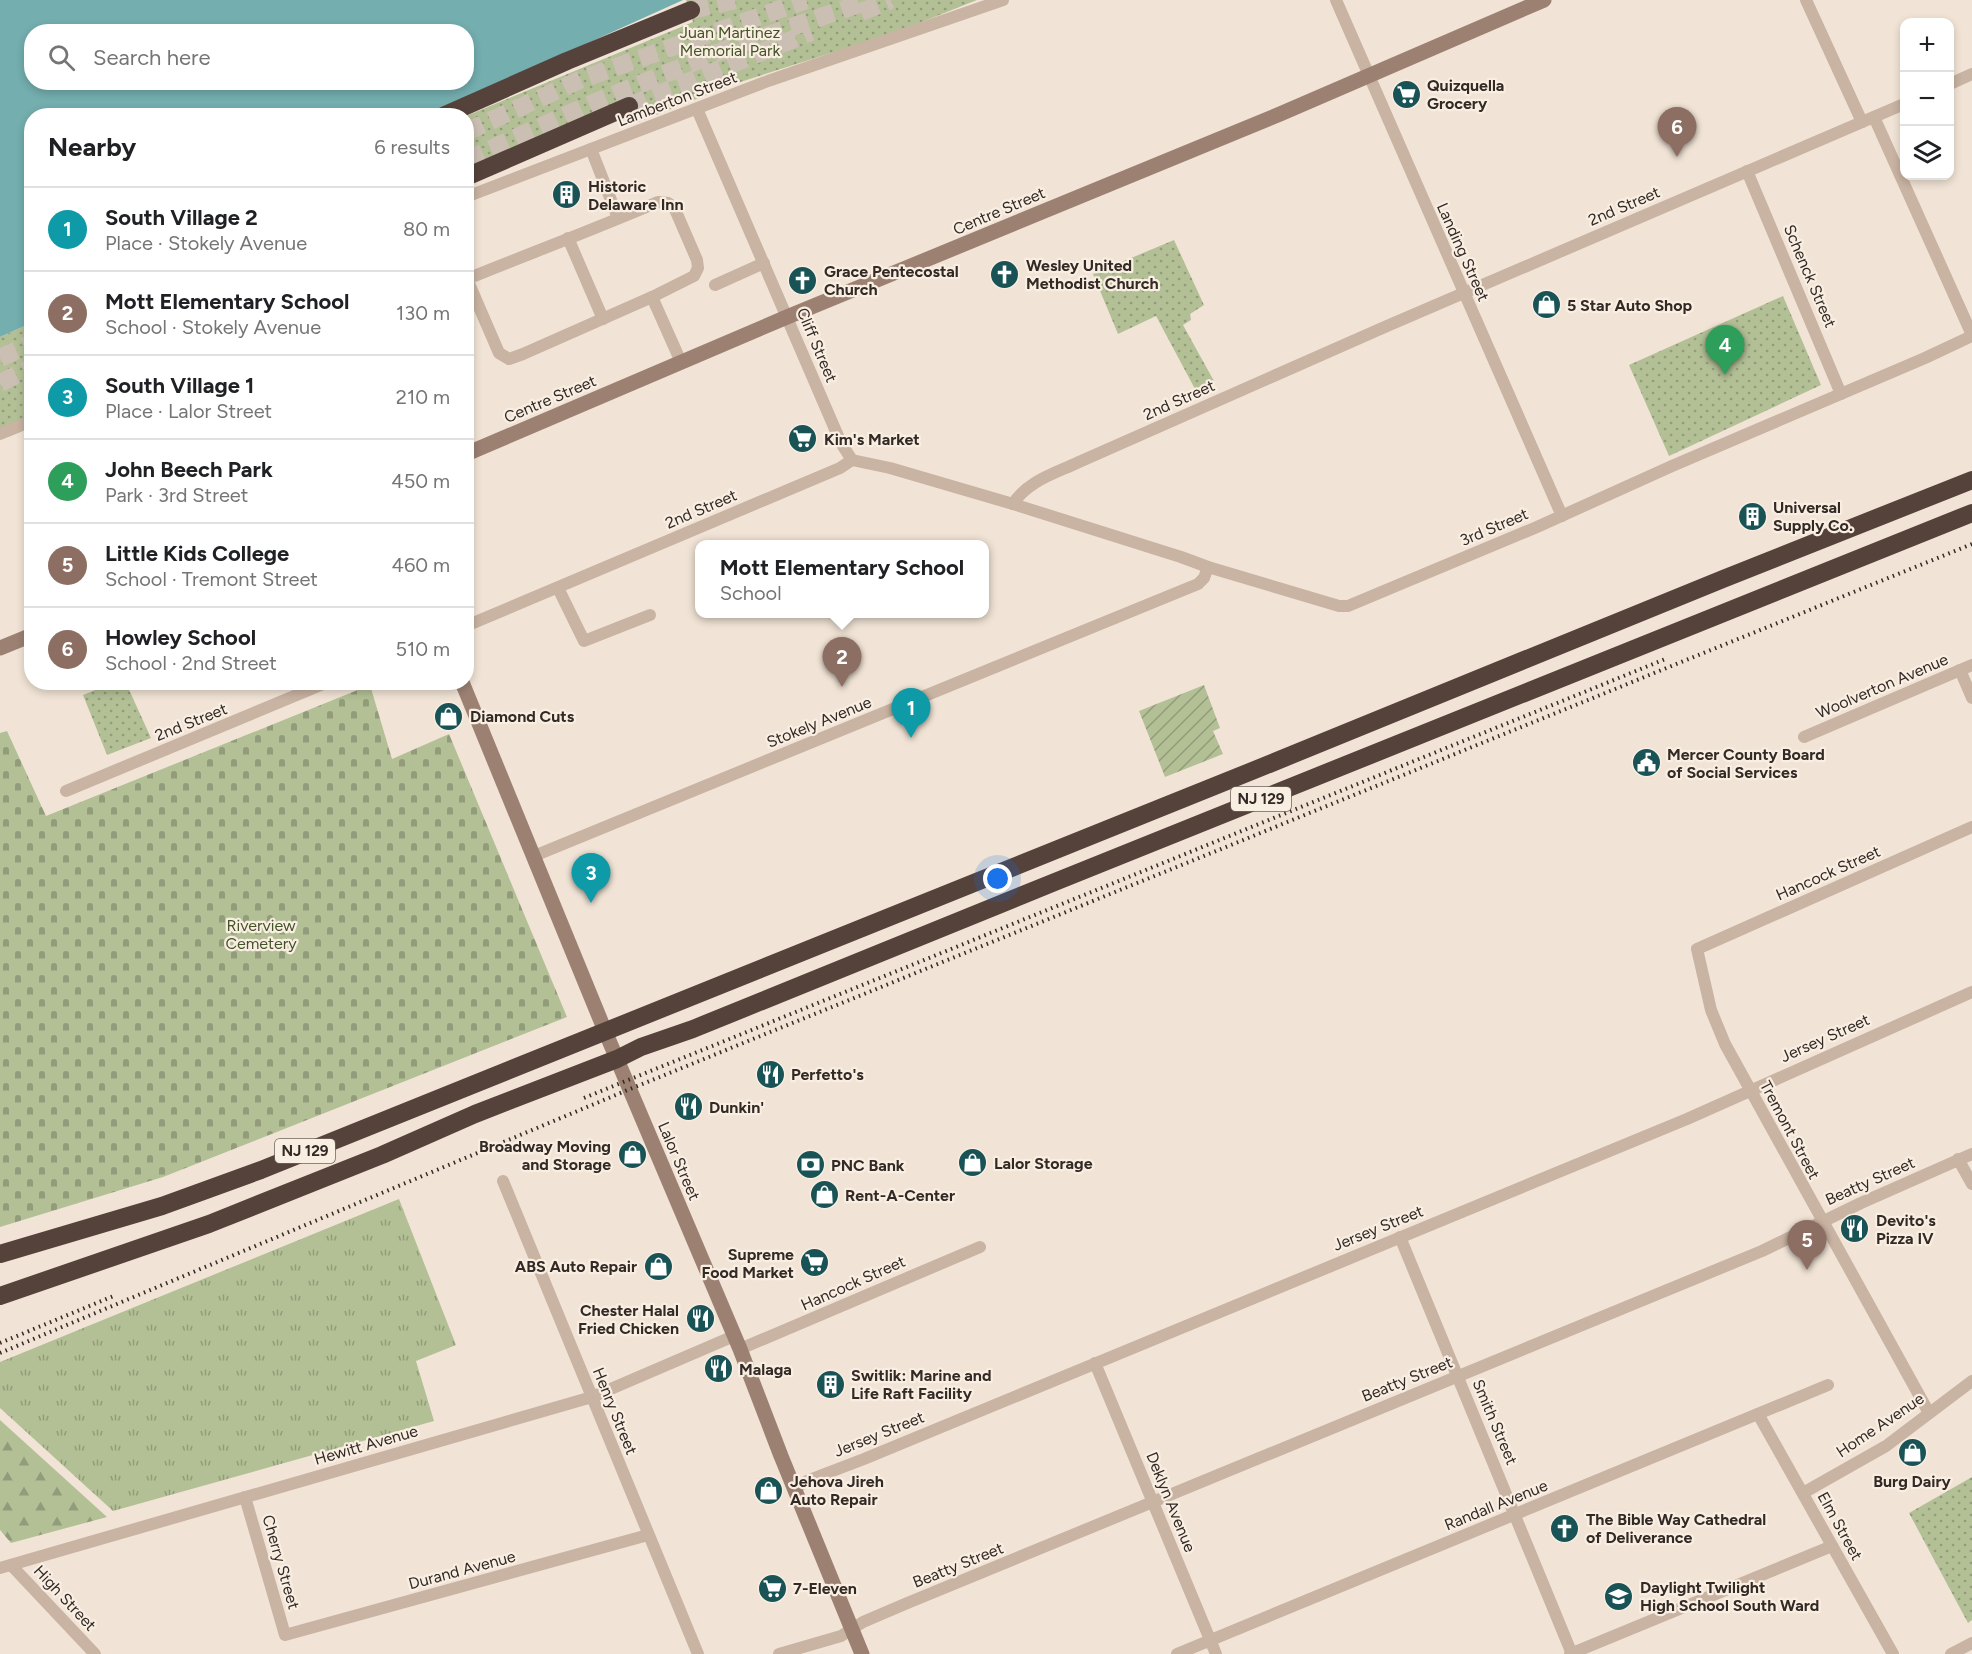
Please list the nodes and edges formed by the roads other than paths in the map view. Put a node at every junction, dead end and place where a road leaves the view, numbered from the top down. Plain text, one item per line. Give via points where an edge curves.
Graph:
1 (1003, 0) edge
2 (1336, 0) edge
3 (1544, 0) edge
4 (1806, 0) edge
5 (691, 10) tunnel mouth
6 (1972, 74) edge
7 (1368, 75) junction
8 (1954, 82) edge
9 (629, 106) tunnel mouth
10 (1900, 106) edge
11 (461, 108) edge
12 (697, 109) junction
13 (1868, 120) junction
14 (591, 149) junction
15 (1747, 171) junction
16 (474, 174) edge
17 (474, 194) edge
18 (618, 218) junction
19 (568, 238) junction
20 (764, 263) junction
21 (474, 276) edge
22 (715, 285) dead end
23 (1463, 294) junction
24 (474, 295) edge
25 (652, 297) junction
26 (787, 317) junction
27 (603, 319) junction
28 (1972, 335) edge
29 (681, 362) junction
30 (1841, 394) junction
31 (24, 424) edge
32 (0, 434) edge
33 (474, 451) edge
34 (852, 460) junction
35 (1972, 480) edge
36 (1014, 504) junction
37 (1972, 513) edge
38 (1562, 516) junction
39 (1208, 567) junction
40 (558, 588) junction
41 (650, 615) dead end
42 (474, 623) edge
43 (24, 638) edge
44 (0, 648) edge
45 (1972, 665) edge
46 (1960, 670) junction
47 (309, 690) edge
48 (465, 690) edge
49 (1972, 698) edge
50 (1804, 737) dead end
51 (66, 791) dead end
52 (1972, 827) edge
53 (534, 856) junction
54 (1697, 949) joint
55 (1972, 992) edge
56 (605, 1031) junction
57 (616, 1059) junction
58 (1749, 1090) junction
59 (1972, 1154) edge
60 (1958, 1159) junction
61 (503, 1181) dead end
62 (1972, 1184) edge
63 (1821, 1221) junction
64 (1400, 1237) junction
65 (980, 1247) dead end
66 (0, 1254) edge
67 (0, 1296) edge
68 (737, 1343) junction
69 (1095, 1362) junction
70 (1457, 1376) junction
71 (1972, 1381) edge
72 (1828, 1385) dead end
73 (591, 1397) junction
74 (1929, 1413) junction
75 (1758, 1414) junction
76 (795, 1488) junction
77 (1803, 1493) junction
78 (245, 1497) junction
79 (1154, 1502) junction
80 (1515, 1514) junction
81 (648, 1536) junction
82 (1832, 1546) junction
83 (6, 1567) edge
84 (852, 1629) junction
85 (285, 1635) joint
86 (1210, 1640) junction
87 (1972, 1643) edge
88 (95, 1654) edge
89 (698, 1654) edge
90 (778, 1654) edge
91 (861, 1654) edge
92 (1177, 1654) edge
93 (1216, 1654) edge
94 (1571, 1654) edge
95 (1893, 1654) edge
96 (1951, 1654) edge

1 - 12 street, Lamberton Street
2 - 7 street, Landing Street
3 - 7 street, Centre Street
4 - 13 street
5 - 11 highway
6 - 8 street
7 - 23 street, Landing Street
7 - 26 street, Centre Street
9 - 16 highway
10 - 13 street, 2nd Street
12 - 14 street, Lamberton Street
12 - 20 street, Cliff Street
13 - 15 street, 2nd Street
13 - 28 street
14 - 17 street, Lamberton Street
14 - 18 street
15 - 23 street, 2nd Street
15 - 30 street, Schenck Street
18 - 19 street
18 - 25 street via 658,202 674,207 698,268 694,276
19 - 21 street
19 - 27 street
20 - 22 street
20 - 26 street, Cliff Street
23 - 36 street, 2nd Street via 1040,480 1022,491
23 - 38 street, Landing Street
24 - 27 street via 499,353 509,359
25 - 27 street
25 - 29 street
26 - 29 street, Centre Street
26 - 34 street, Cliff Street
28 - 30 street, 3rd Street
29 - 33 street, Centre Street
30 - 38 street, 3rd Street
31 - 32 street
34 - 36 street
34 - 40 street, 2nd Street
35 - 56 highway, NJ 129
36 - 39 street, 3rd Street
37 - 57 highway, NJ 129
38 - 39 street, 3rd Street via 1348,606
39 - 53 street, Stokely Avenue via 1198,584
40 - 41 street via 584,641
40 - 42 street, 2nd Street
43 - 44 street
45 - 46 street, Woolverton Avenue
46 - 49 street
46 - 50 street, Woolverton Avenue
47 - 51 street, 2nd Street
48 - 53 street, Lalor Street
52 - 54 street, Hancock Street
53 - 56 street, Lalor Street
54 - 58 street, Tremont Street via 1714,1022
55 - 58 street, Jersey Street
56 - 57 street, Lalor Street
56 - 66 highway, NJ 129 via 217,1186
57 - 67 highway, NJ 129 via 209,1224
57 - 68 street, Lalor Street
58 - 63 street, Tremont Street
58 - 64 street, Jersey Street
59 - 60 street, Beatty Street
60 - 62 street
60 - 63 street, Beatty Street
61 - 73 street, Henry Street
63 - 70 street, Beatty Street via 1762,1251
63 - 74 street, Tremont Street
64 - 69 street, Jersey Street
64 - 70 street, Smith Street
65 - 68 street, Hancock Street
68 - 73 street, Hewitt Avenue
68 - 76 street, Lalor Street
69 - 76 street, Jersey Street
69 - 79 street, Deklyn Avenue
70 - 79 street, Beatty Street
70 - 80 street, Smith Street
71 - 74 street, Home Avenue
72 - 75 street, Randall Avenue
73 - 78 street, Hewitt Avenue
73 - 81 street, Henry Street
74 - 77 street, Home Avenue via 1880,1449
75 - 77 street, Elm Street
75 - 80 street, Randall Avenue
76 - 84 street, Lalor Street
77 - 82 street, Elm Street
78 - 83 street, Hewitt Avenue
78 - 85 street, Cherry Street
79 - 84 street, Beatty Street
79 - 86 street, Deklyn Avenue
80 - 86 street, Randall Avenue
80 - 94 street, Smith Street
81 - 85 street, Durand Avenue
81 - 89 street, Henry Street
82 - 94 street
82 - 95 street, Elm Street
83 - 88 street, High Street
84 - 90 street, Beatty Street via 841,1636
84 - 91 street, Lalor Street
86 - 92 street, Randall Avenue
86 - 93 street, Deklyn Avenue
87 - 96 street

